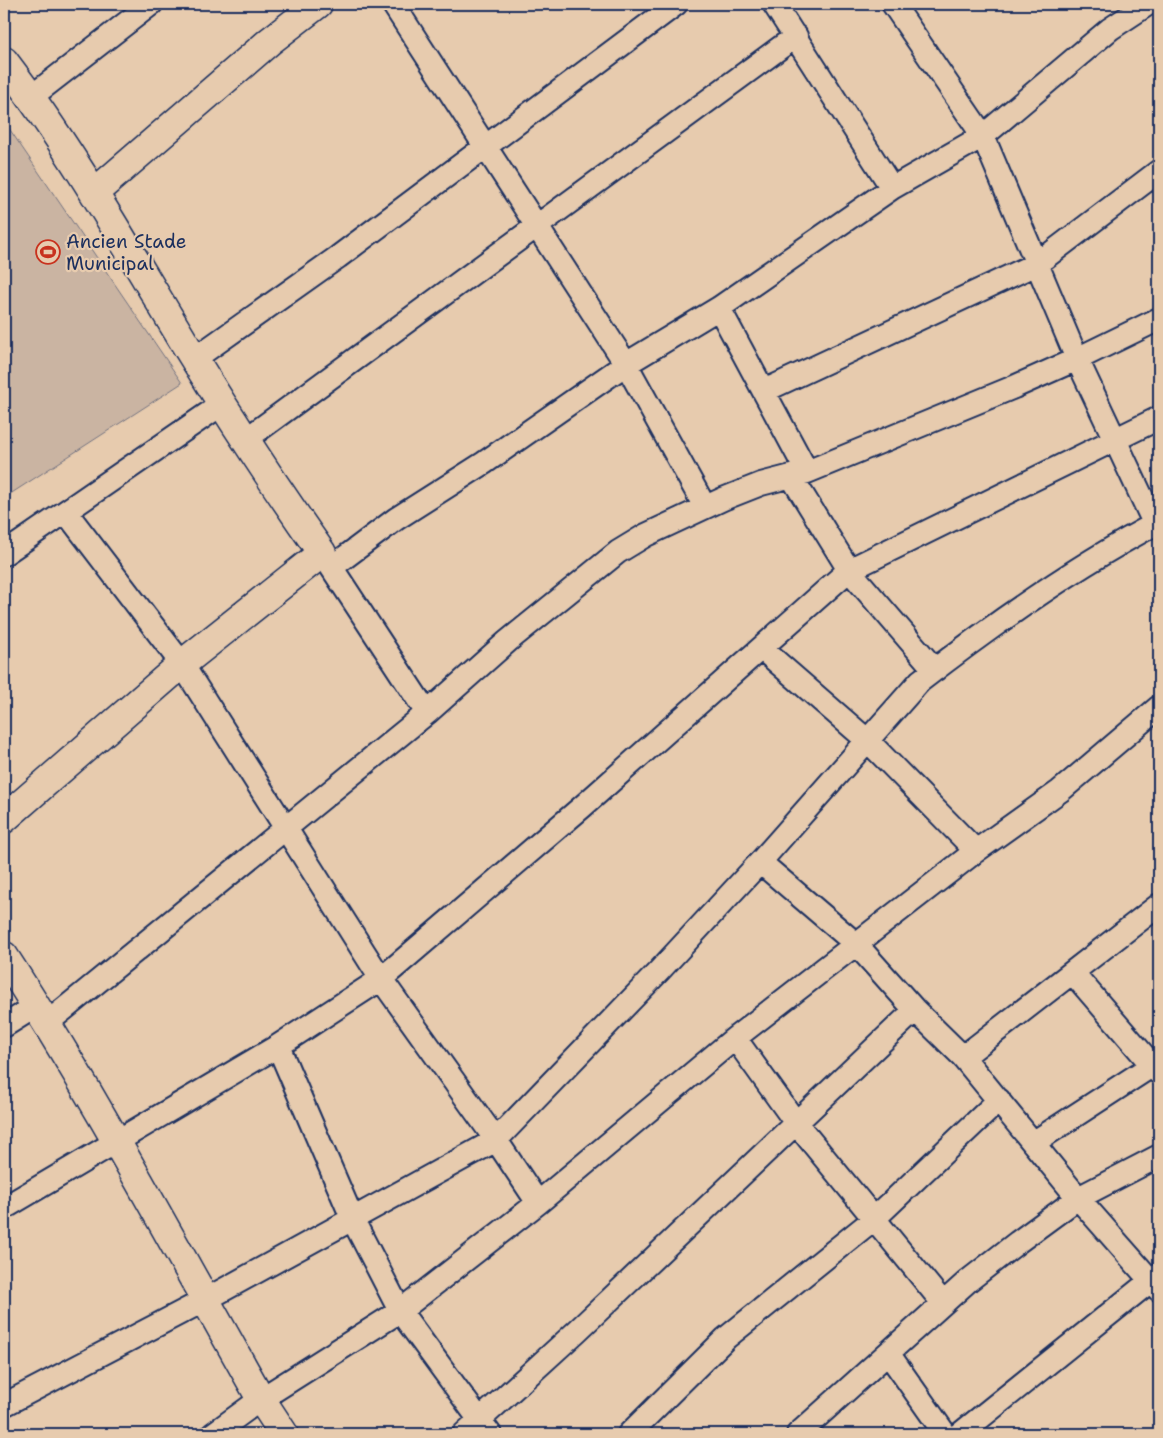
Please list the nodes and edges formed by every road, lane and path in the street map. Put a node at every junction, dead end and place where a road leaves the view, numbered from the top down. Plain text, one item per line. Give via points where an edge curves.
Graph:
1 (151, 4) edge
2 (318, 4) edge
3 (393, 4) edge
4 (676, 4) edge
5 (774, 4) edge
6 (893, 4) edge
7 (1148, 4) edge
8 (796, 36) junction
9 (4, 61) edge
10 (31, 97) junction
11 (983, 136) junction
12 (484, 145) junction
13 (1159, 171) edge
14 (892, 188) junction
15 (94, 193) junction
16 (537, 227) junction
17 (1038, 263) junction
18 (719, 308) junction
19 (1159, 319) edge
20 (194, 359) junction
21 (1077, 359) junction
22 (626, 364) junction
23 (764, 391) junction
24 (222, 404) junction
25 (1159, 418) edge
26 (1113, 439) junction
27 (245, 440) junction
28 (799, 474) junction
29 (705, 508) junction
30 (66, 512) junction
31 (1157, 523) edge
32 (4, 554) edge
33 (327, 560) junction
34 (849, 570) junction
35 (762, 649) junction
36 (182, 664) junction
37 (935, 670) junction
38 (1159, 707) edge
39 (427, 713) junction
40 (868, 741) junction
41 (4, 819) edge
42 (284, 828) junction
43 (976, 851) junction
44 (760, 862) junction
45 (1159, 905) edge
46 (856, 944) junction
47 (4, 956) edge
48 (1073, 973) junction
49 (381, 979) junction
50 (915, 1010) junction
51 (42, 1015) junction
52 (4, 1026) edge
53 (735, 1038) junction
54 (278, 1046) junction
55 (963, 1058) junction
56 (1157, 1066) edge
57 (999, 1100) junction
58 (796, 1123) junction
59 (496, 1140) junction
60 (118, 1143) junction
61 (1034, 1143) junction
62 (1159, 1156) edge
63 (1078, 1198) junction
64 (538, 1203) junction
65 (4, 1208) edge
66 (875, 1218) junction
67 (353, 1220) junction
68 (1157, 1281) edge
69 (205, 1300) junction
70 (943, 1303) junction
71 (400, 1311) junction
72 (888, 1353) junction
73 (261, 1400) junction
74 (4, 1405) edge
75 (478, 1430) edge
76 (213, 1434) edge
77 (284, 1434) edge
78 (629, 1434) edge
79 (798, 1434) edge
80 (945, 1434) edge
81 (960, 1434) edge

1 - 10 street
2 - 15 street via 270,41
3 - 12 street
4 - 12 street
5 - 8 street
6 - 11 street
7 - 11 street via 1110,29
8 - 14 street
8 - 16 street
9 - 10 street
10 - 15 street
11 - 14 street
11 - 17 street
12 - 16 street
12 - 20 street via 338,257
13 - 17 street
14 - 18 street
15 - 20 street
16 - 22 street
16 - 27 street
17 - 21 street
17 - 23 street
18 - 22 street
18 - 23 street
19 - 21 street
20 - 24 street
21 - 26 street
21 - 28 street
22 - 29 street
22 - 33 street via 484,462
23 - 28 street
24 - 27 street
24 - 30 street
25 - 26 street
26 - 31 street
26 - 34 street
27 - 33 street
28 - 29 street via 761,484
28 - 34 street
29 - 39 street via 646,535 618,552 508,641
30 - 32 street
30 - 36 street
31 - 37 street via 1071,574
33 - 36 street
33 - 39 street
34 - 35 street
34 - 37 street
35 - 40 street
35 - 49 street
36 - 41 street
36 - 42 street
37 - 40 street via 920,681
38 - 43 street via 1060,791
39 - 42 street
40 - 43 street
40 - 44 street
42 - 49 street
42 - 51 street
43 - 46 street
44 - 46 street
44 - 59 street
45 - 48 street
46 - 50 street
46 - 53 street
47 - 51 street
48 - 55 street
48 - 56 street
49 - 54 street
49 - 59 street
50 - 55 street
50 - 58 street
51 - 52 street
51 - 60 street
53 - 58 street
53 - 64 street
54 - 60 street
54 - 67 street
55 - 57 street
56 - 61 street
57 - 61 street
57 - 66 street
58 - 66 street
58 - 75 street
59 - 64 street
59 - 67 street
60 - 65 street
60 - 69 street
61 - 63 street
62 - 63 street
63 - 68 street
63 - 70 street
64 - 71 street
66 - 70 street
66 - 78 street via 726,1338
67 - 69 street
67 - 71 street
68 - 81 street
69 - 73 street
69 - 74 street
70 - 72 street
71 - 73 street
71 - 75 street
72 - 79 street
72 - 80 street
73 - 76 street
73 - 77 street

